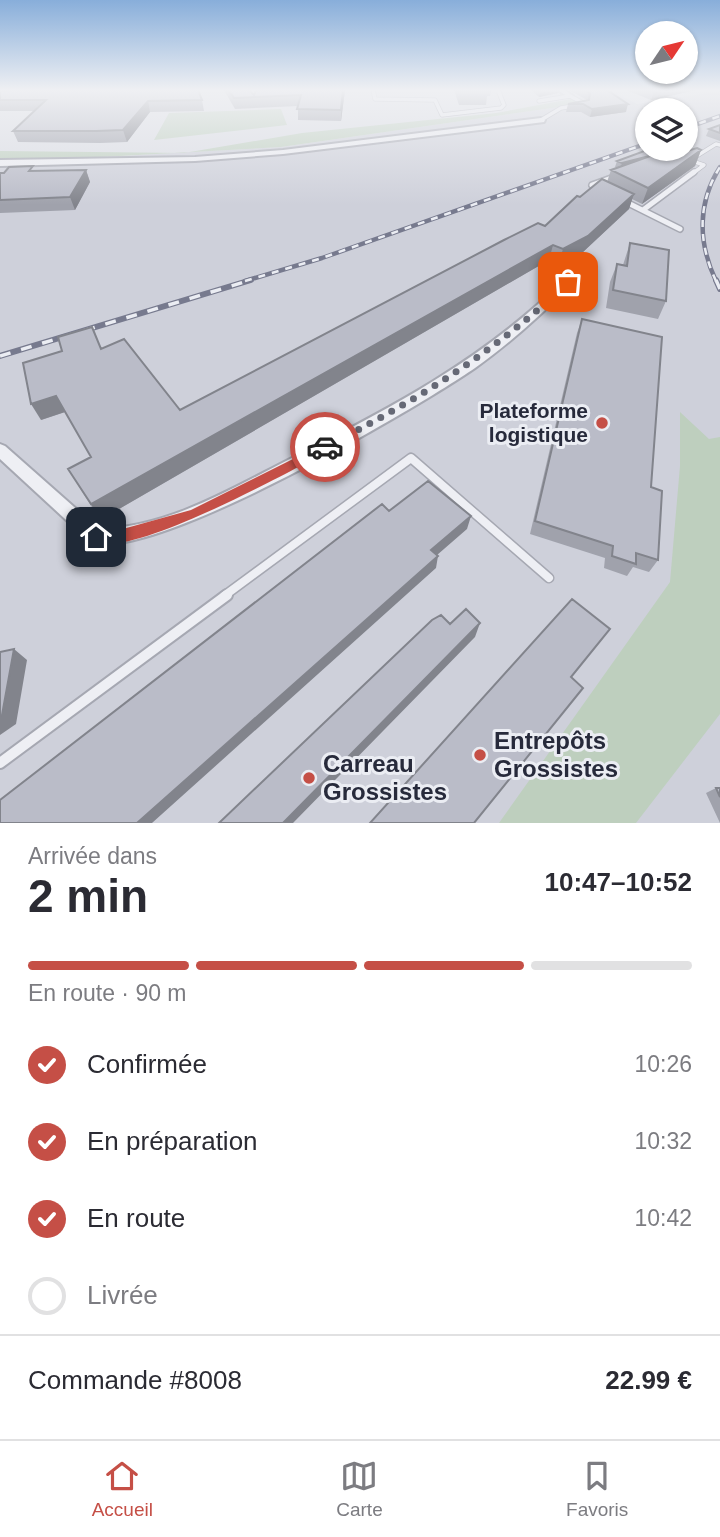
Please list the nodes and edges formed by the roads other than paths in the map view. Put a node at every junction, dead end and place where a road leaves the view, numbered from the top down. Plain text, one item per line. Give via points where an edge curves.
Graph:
1 (472, 128) edge
2 (720, 145) edge
3 (698, 155) edge
4 (686, 161) edge
5 (695, 161) edge
6 (0, 163) edge
7 (680, 163) edge
8 (625, 174) edge
9 (643, 210) junction
10 (680, 229) dead end
11 (568, 282) dead end
12 (0, 450) edge
13 (549, 578) dead end
14 (0, 763) edge

1 - 6 street via 195,159
2 - 3 lane
4 - 7 lane
5 - 9 lane via 704,165
8 - 9 lane via 592,185
9 - 10 lane
11 - 12 street via 490,351 390,414 194,515 112,538 96,537
13 - 14 lane via 411,458

